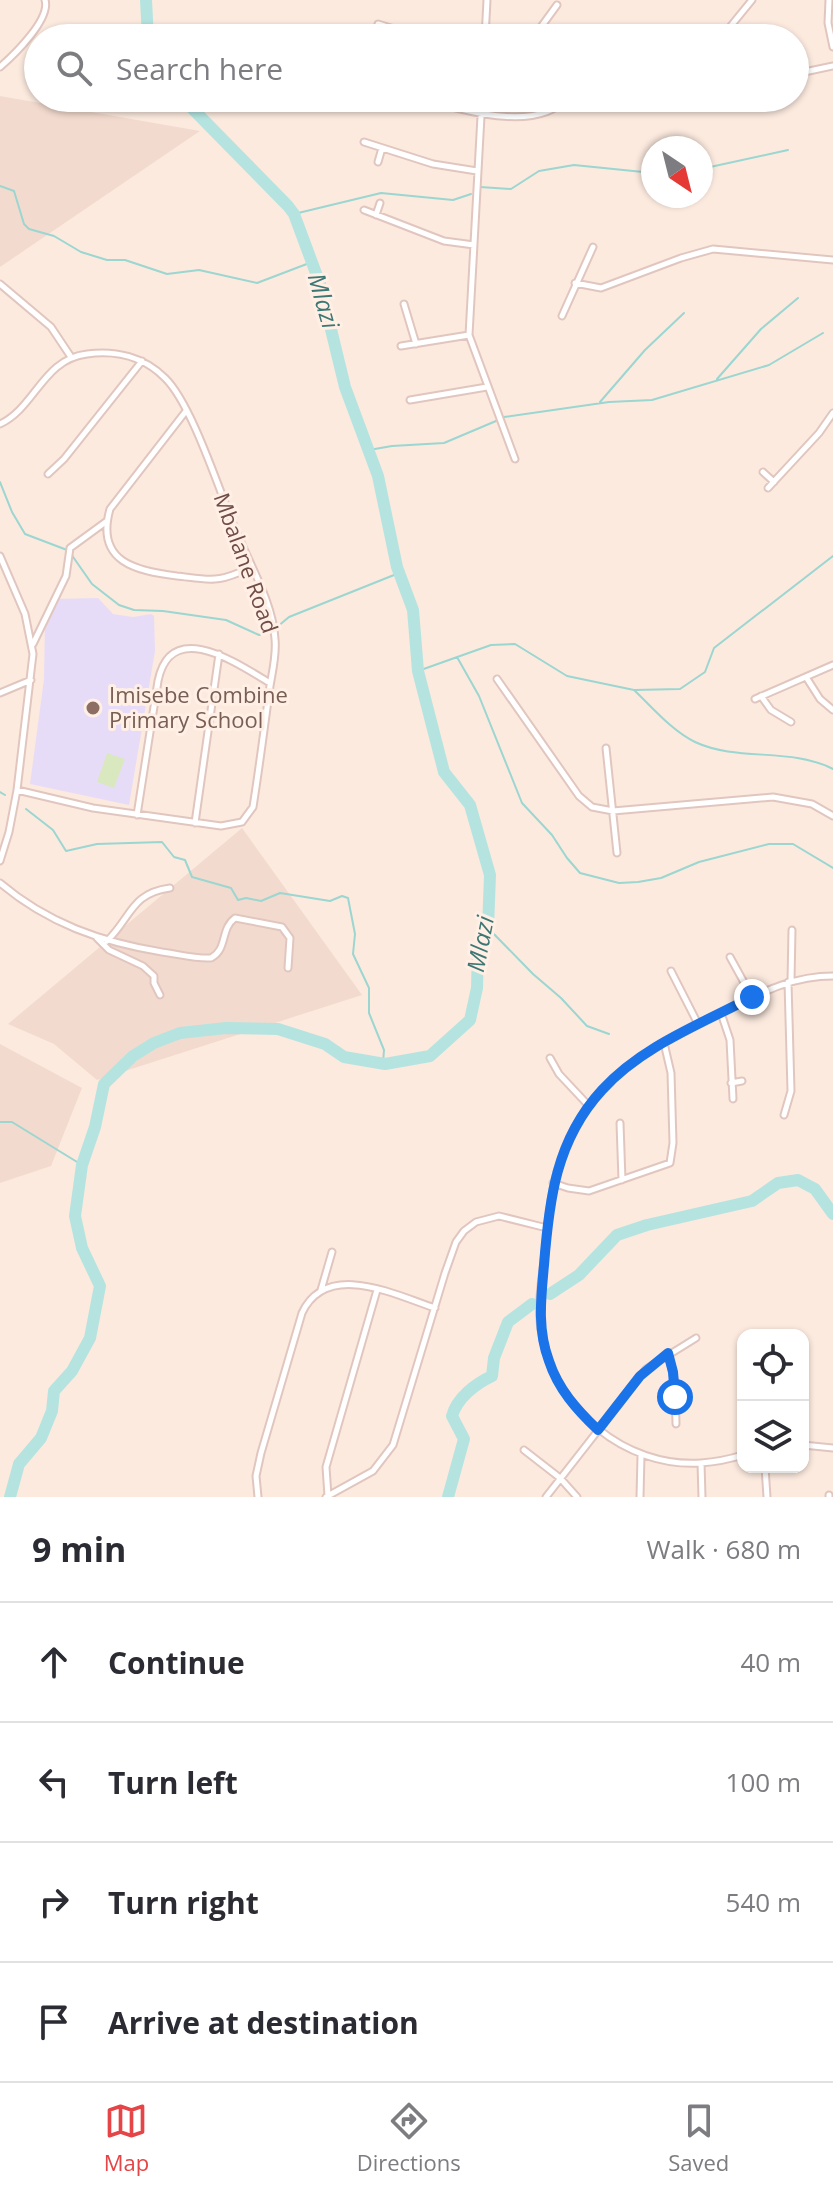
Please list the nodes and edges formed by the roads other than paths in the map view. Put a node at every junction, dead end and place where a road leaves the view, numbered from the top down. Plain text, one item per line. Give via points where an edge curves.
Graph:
1 (45, 0) edge
2 (487, 0) edge
3 (752, 0) edge
4 (829, 0) edge
5 (557, 5) dead end
6 (39, 24) edge
7 (486, 24) edge
8 (543, 24) edge
9 (732, 24) edge
10 (24, 41) edge
11 (833, 47) edge
12 (833, 66) edge
13 (0, 67) edge
14 (809, 71) edge
15 (474, 112) edge
16 (549, 112) edge
17 (482, 114) junction
18 (364, 142) dead end
19 (382, 148) junction
20 (378, 162) dead end
21 (477, 171) junction
22 (380, 203) dead end
23 (364, 210) dead end
24 (376, 215) junction
25 (474, 245) junction
26 (593, 247) dead end
27 (833, 260) edge
28 (575, 283) junction
29 (0, 284) edge
30 (404, 304) dead end
31 (562, 316) dead end
32 (469, 335) junction
33 (416, 344) junction
34 (401, 346) dead end
35 (71, 357) junction
36 (142, 361) junction
37 (487, 387) junction
38 (410, 400) dead end
39 (186, 411) junction
40 (833, 413) edge
41 (0, 424) edge
42 (515, 459) dead end
43 (763, 472) dead end
44 (48, 474) dead end
45 (774, 482) junction
46 (768, 488) dead end
47 (107, 521) junction
48 (0, 556) edge
49 (251, 568) junction
50 (32, 645) junction
51 (219, 654) junction
52 (833, 665) edge
53 (806, 677) junction
54 (497, 679) dead end
55 (31, 680) junction
56 (270, 683) junction
57 (0, 693) edge
58 (833, 710) edge
59 (791, 722) dead end
60 (606, 748) dead end
61 (17, 790) junction
62 (613, 811) junction
63 (137, 815) junction
64 (833, 816) edge
65 (195, 823) junction
66 (617, 853) dead end
67 (0, 861) edge
68 (0, 883) edge
69 (170, 888) dead end
70 (792, 930) dead end
71 (96, 937) junction
72 (107, 941) junction
73 (730, 957) dead end
74 (288, 968) dead end
75 (671, 971) dead end
76 (833, 976) edge
77 (789, 981) junction
78 (160, 995) dead end
79 (752, 997) junction
80 (721, 1013) junction
81 (698, 1024) junction
82 (664, 1043) junction
83 (550, 1058) dead end
84 (742, 1081) dead end
85 (731, 1083) junction
86 (733, 1099) dead end
87 (589, 1106) junction
88 (784, 1115) dead end
89 (620, 1123) dead end
90 (622, 1180) junction
91 (553, 1183) junction
92 (547, 1228) junction
93 (332, 1252) dead end
94 (377, 1290) junction
95 (321, 1291) junction
96 (435, 1308) junction
97 (696, 1338) dead end
98 (668, 1353) junction
99 (676, 1424) dead end
100 (598, 1430) junction
101 (809, 1446) edge
102 (833, 1448) edge
103 (524, 1450) dead end
104 (641, 1455) junction
105 (737, 1456) edge
106 (701, 1463) junction
107 (765, 1473) edge
108 (560, 1478) junction
109 (258, 1497) edge
110 (327, 1497) edge
111 (546, 1497) edge
112 (577, 1497) edge
113 (640, 1497) edge
114 (702, 1497) edge
115 (767, 1497) edge

1 - 6 street via 47,10
2 - 7 street
3 - 9 street
4 - 11 street
5 - 8 street
10 - 13 street
12 - 14 street
15 - 17 street
16 - 17 street
17 - 21 street
18 - 19 street
19 - 20 street
19 - 21 street
21 - 25 street
22 - 24 street
23 - 24 street
24 - 25 street via 444,241
25 - 32 street
26 - 28 street
27 - 28 street via 713,249 601,288
28 - 31 street
29 - 35 street via 51,327
30 - 33 street
32 - 33 street
32 - 37 street
33 - 34 street
35 - 36 street, Mbalane Road via 108,353
35 - 41 street
36 - 39 street, Mbalane Road via 172,386
36 - 44 street
37 - 38 street
37 - 42 street
39 - 47 street via 115,500
39 - 49 street, Mbalane Road
40 - 45 street
43 - 45 street
45 - 46 street
47 - 49 street via 115,553 141,571 213,580
47 - 50 street via 70,548 66,576
48 - 50 street
49 - 56 street, Mbalane Road via 275,633
50 - 55 street
51 - 56 street
51 - 63 street via 181,650 162,664
51 - 65 street
52 - 53 street
53 - 58 street
53 - 59 street via 758,698
54 - 62 street via 579,796 592,807
55 - 57 street
55 - 61 street
56 - 65 street, Mbalane Road via 251,813 229,826
60 - 62 street
61 - 63 street, Mbalane Road
61 - 67 street
62 - 64 street via 773,797 812,804
62 - 66 street
63 - 65 street, Mbalane Road
68 - 71 street via 33,909
69 - 72 street via 139,899
70 - 77 street
71 - 72 street
71 - 78 street via 109,950 147,969
72 - 74 street via 211,958 221,950 229,923 240,918 286,929 291,943
73 - 79 street
75 - 81 street
76 - 77 street
77 - 79 street
77 - 88 street via 791,1091
79 - 80 street
80 - 81 street
80 - 85 street via 730,1040
81 - 82 street
82 - 87 street via 617,1075
82 - 90 street via 671,1073 671,1161
83 - 87 street
84 - 85 street
85 - 86 street
87 - 91 street via 567,1142
89 - 90 street
90 - 91 street via 589,1191
91 - 92 street
92 - 96 street via 499,1216 470,1226 453,1249
92 - 100 street via 540,1305 544,1345 566,1395
93 - 95 street
94 - 95 street via 349,1283
94 - 96 street
94 - 110 street via 326,1467
95 - 109 street via 302,1313 256,1471
96 - 110 street via 390,1450 373,1471
97 - 98 street
98 - 99 street
98 - 100 street via 640,1376
100 - 104 street
100 - 108 street
101 - 102 street
103 - 108 street
104 - 106 street
104 - 113 street
105 - 106 street
106 - 114 street
107 - 115 street
108 - 111 street
108 - 112 street

